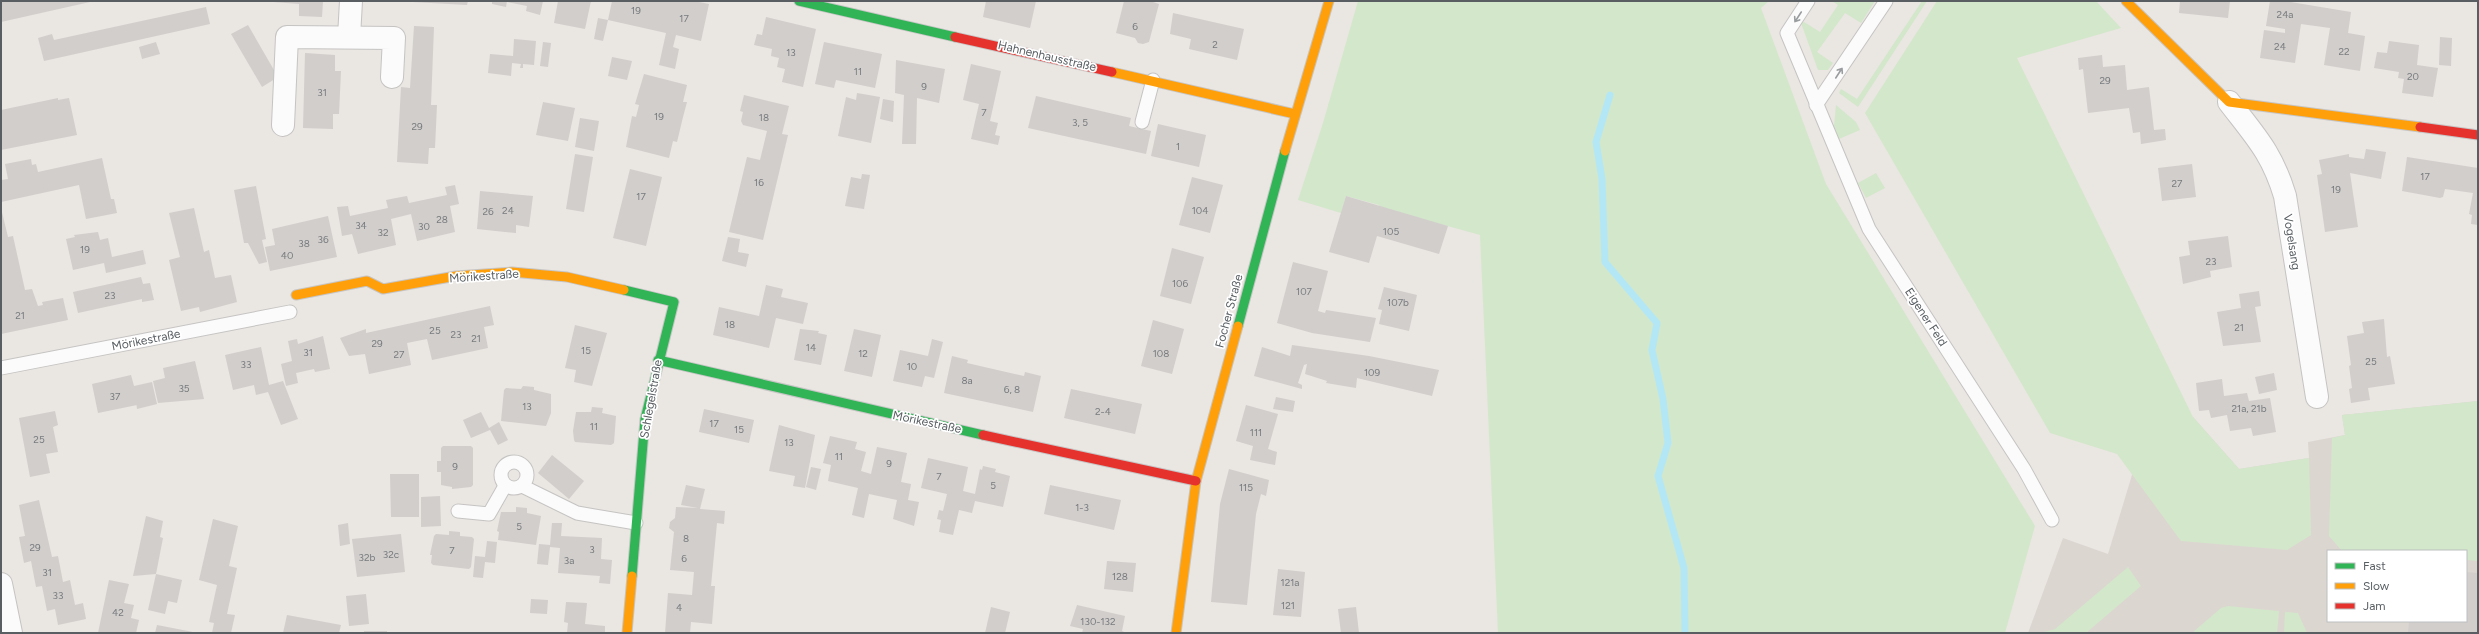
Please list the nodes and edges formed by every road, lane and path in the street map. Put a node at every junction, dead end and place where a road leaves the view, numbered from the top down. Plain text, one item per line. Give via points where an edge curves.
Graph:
1 (351, 1) edge
2 (798, 1) edge
3 (1329, 1) edge
4 (1808, 1) edge
5 (1886, 1) edge
6 (2126, 1) edge
7 (349, 37) junction
8 (392, 77) dead end
9 (1153, 80) junction
10 (2229, 102) junction
11 (1816, 105) junction
12 (1294, 114) junction
13 (1142, 122) dead end
14 (283, 125) dead end
15 (2478, 135) edge
16 (296, 295) dead end
17 (674, 302) joint
18 (290, 312) dead end
19 (658, 360) junction
20 (1, 368) edge
21 (2317, 397) dead end
22 (1196, 481) junction
23 (505, 486) junction
24 (522, 486) junction
25 (458, 511) dead end
26 (2052, 520) dead end
27 (636, 523) junction
28 (1, 584) edge
29 (11, 633) edge
30 (627, 633) edge
31 (1176, 633) edge

1 - 7 street
2 - 9 street, Hahnenhausstraße
3 - 12 street, Focher Straße
4 -> 11 lane, Eigener Feld via 1787,33
11 -> 5 lane
6 - 10 street, Vogelsang
7 - 8 street via 394,38
7 - 14 street via 287,37
9 - 12 street, Hahnenhausstraße
9 - 13 lane
10 - 15 street
10 - 21 street, Vogelsang via 2266,149 2277,170 2285,196
11 - 26 lane, Eigener Feld via 1869,229 2024,469
12 - 22 street, Focher Straße
16 - 17 street, Mörikestraße via 367,281 383,289 495,273 531,273 588,282
17 - 19 street, Schlegelstraße
18 - 20 lane, Mörikestraße
19 - 22 street, Mörikestraße via 902,417
19 - 27 street, Schlegelstraße via 645,419
22 - 31 street, Focher Straße
23 - 24 lane via 514,489
23 - 24 lane via 500,474 504,466 512,462 520,464 526,470 526,479
23 - 25 lane via 489,514
24 - 27 lane via 577,513
27 - 30 street, Schlegelstraße
28 - 29 street

